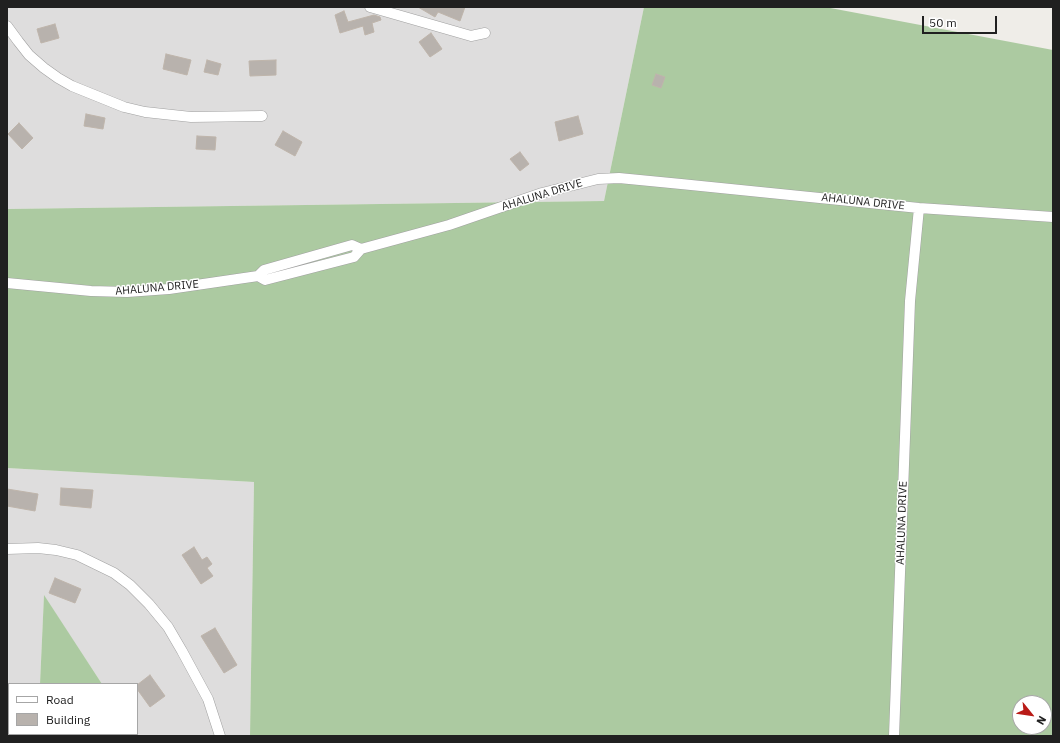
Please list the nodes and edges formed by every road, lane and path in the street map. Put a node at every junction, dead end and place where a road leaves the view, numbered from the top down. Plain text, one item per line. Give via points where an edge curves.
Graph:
1 (370, 7) edge
2 (7, 26) edge
3 (485, 33) dead end
4 (262, 116) dead end
5 (919, 208) junction
6 (1053, 217) edge
7 (7, 284) edge
8 (7, 549) edge
9 (220, 736) edge
10 (894, 736) edge

1 - 3 street via 471,36
2 - 4 street via 29,55 58,78 124,107 144,112 192,117
5 - 6 street
5 - 7 street, AHALUNA DRIVE via 619,178 598,179 542,193 449,225 361,249 352,245 264,270 258,276 169,289 127,292 91,292
5 - 10 street, AHALUNA DRIVE via 910,301
8 - 9 street via 38,548 77,555 114,573 130,585 163,621 182,651 208,699

